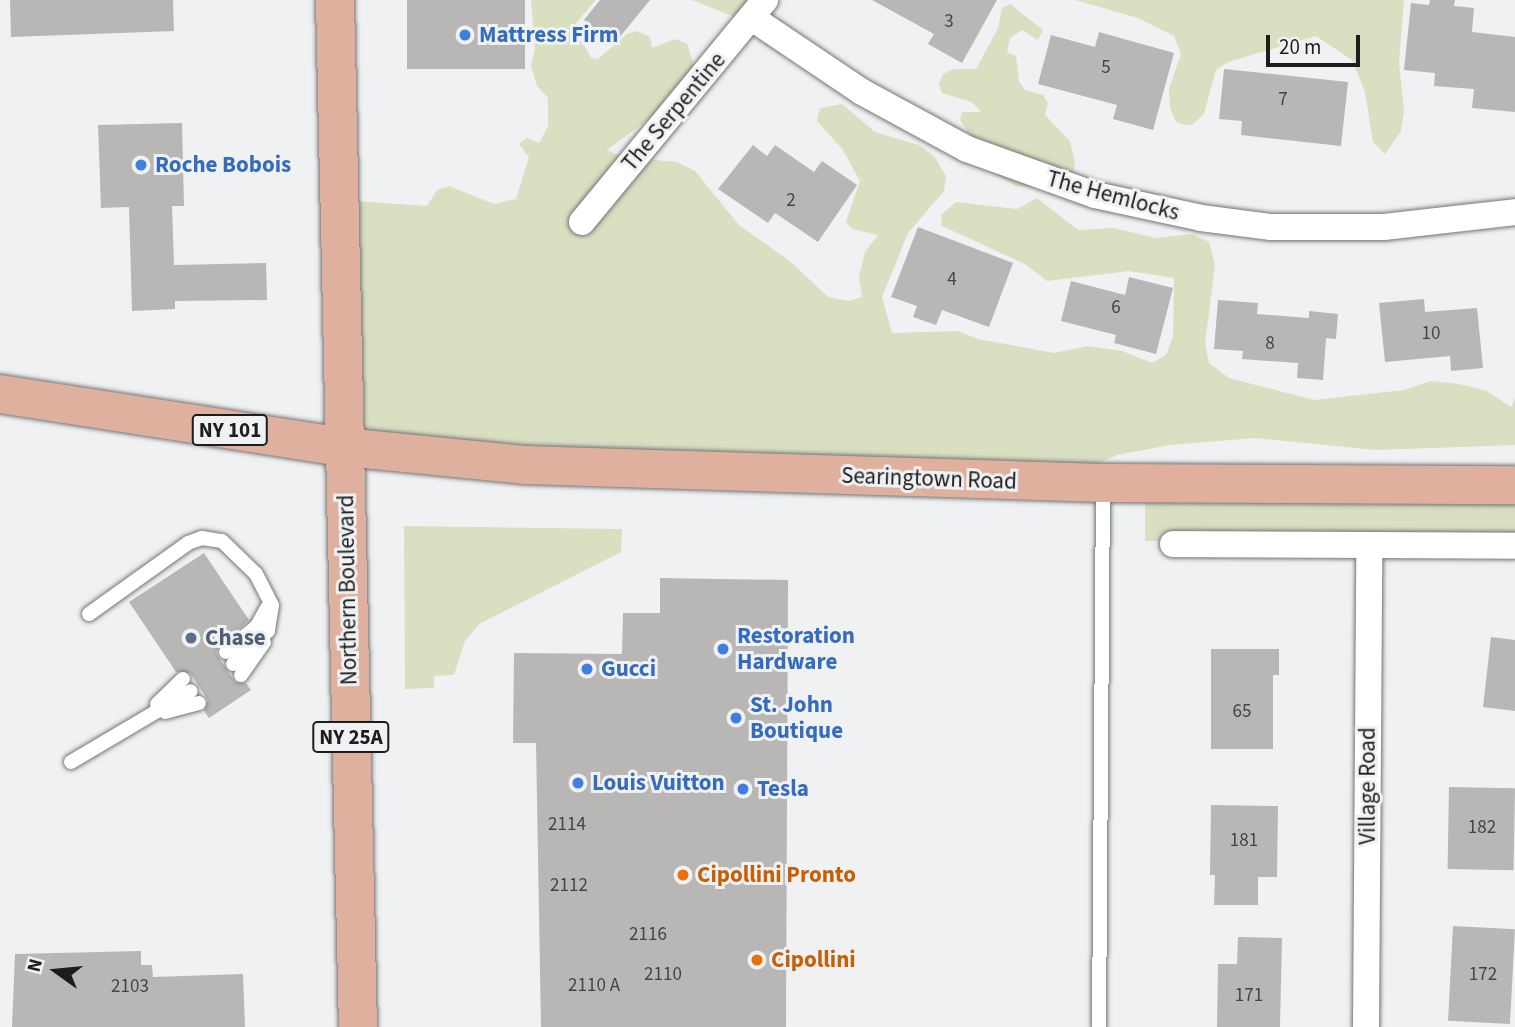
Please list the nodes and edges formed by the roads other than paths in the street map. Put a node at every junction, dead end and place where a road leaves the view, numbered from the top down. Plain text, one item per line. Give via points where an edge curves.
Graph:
1 (335, 0) edge
2 (759, 9) edge
3 (1515, 212) edge
4 (582, 222) dead end
5 (0, 394) edge
6 (344, 447) junction
7 (1102, 483) junction
8 (1515, 485) edge
9 (1173, 544) dead end
10 (1370, 545) junction
11 (1515, 546) edge
12 (270, 596) junction
13 (89, 614) dead end
14 (191, 691) dead end
15 (71, 762) dead end
16 (358, 1027) edge
17 (1099, 1027) edge
18 (1366, 1027) edge

1 - 6 main road, NY 25A
2 - 3 street, The Hemlocks via 862,92 967,149 1095,195 1201,218 1271,227 1384,228
2 - 4 street, The Serpentine
5 - 6 main road, NY 101
6 - 7 main road, Searingtown Road via 538,466
6 - 16 main road, Northern Boulevard / NY 25A
7 - 8 main road, Searingtown Road
7 - 17 lane
9 - 10 street
10 - 11 street
10 - 18 street, Village Road
12 - 12 lane via 257,626 233,664 268,631
12 - 13 lane via 230,546 202,538 188,543
14 - 15 lane

